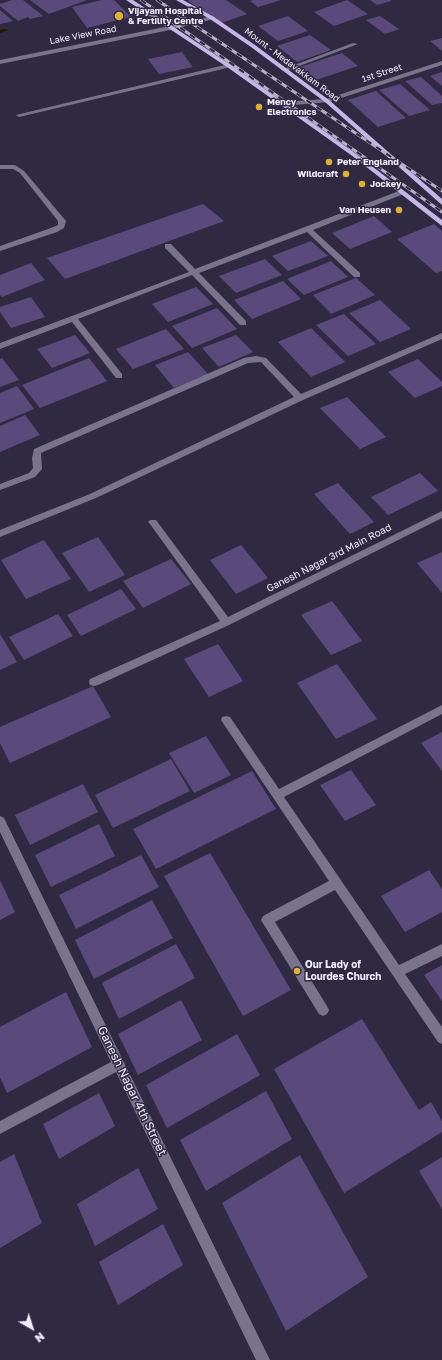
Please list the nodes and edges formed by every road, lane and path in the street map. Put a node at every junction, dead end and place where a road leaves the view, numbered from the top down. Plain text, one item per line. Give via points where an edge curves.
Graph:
1 (129, 0) edge
2 (179, 0) edge
3 (212, 18) junction
4 (170, 28) junction
5 (356, 44) dead end
6 (0, 62) edge
7 (442, 63) edge
8 (229, 66) junction
9 (284, 70) junction
10 (327, 101) junction
11 (283, 104) junction
12 (19, 115) dead end
13 (0, 167) edge
14 (402, 193) junction
15 (442, 203) edge
16 (442, 224) edge
17 (308, 229) junction
18 (168, 246) dead end
19 (0, 249) edge
20 (194, 272) junction
21 (357, 275) dead end
22 (73, 318) junction
23 (243, 323) dead end
24 (442, 336) edge
25 (0, 346) edge
26 (119, 376) dead end
27 (300, 398) junction
28 (0, 487) edge
29 (442, 514) edge
30 (153, 522) dead end
31 (0, 534) edge
32 (226, 622) junction
33 (94, 682) dead end
34 (442, 709) edge
35 (226, 720) dead end
36 (277, 795) junction
37 (0, 821) edge
38 (336, 883) junction
39 (442, 950) edge
40 (397, 972) junction
41 (323, 1010) dead end
42 (442, 1038) edge
43 (119, 1064) junction
44 (0, 1128) edge
45 (263, 1360) edge

1 - 4 main road
2 - 3 main road, Mount - Medavakkam Road
3 - 4 street, Lake View Road
3 - 9 main road, Mount - Medavakkam Road
4 - 6 street, Lake View Road
4 - 8 main road
5 - 9 street
7 - 10 street, 1st Street
8 - 11 main road
8 - 12 street
9 - 10 main road, Mount - Medavakkam Road
10 - 11 street, 1st Street
10 - 15 main road, Mount - Medavakkam Road
11 - 14 main road
13 - 19 street via 15,167 22,172 62,221 61,226 54,230
14 - 16 main road
14 - 17 street
17 - 20 street
17 - 21 street
18 - 20 street
20 - 22 street
20 - 23 street
22 - 25 street
22 - 26 street
24 - 27 street
27 - 28 street via 263,360 247,360 37,451 38,469 32,475
27 - 31 street via 93,496
29 - 32 street, Ganesh Nagar 3rd Main Road
30 - 32 street
32 - 33 street, Ganesh Nagar 3rd Main Road
34 - 36 street
35 - 36 street
36 - 38 street
37 - 43 street, Ganesh Nagar 4th Street
38 - 40 street
38 - 41 street via 268,920
39 - 40 street
40 - 42 street
43 - 44 street
43 - 45 street, Ganesh Nagar 4th Street

